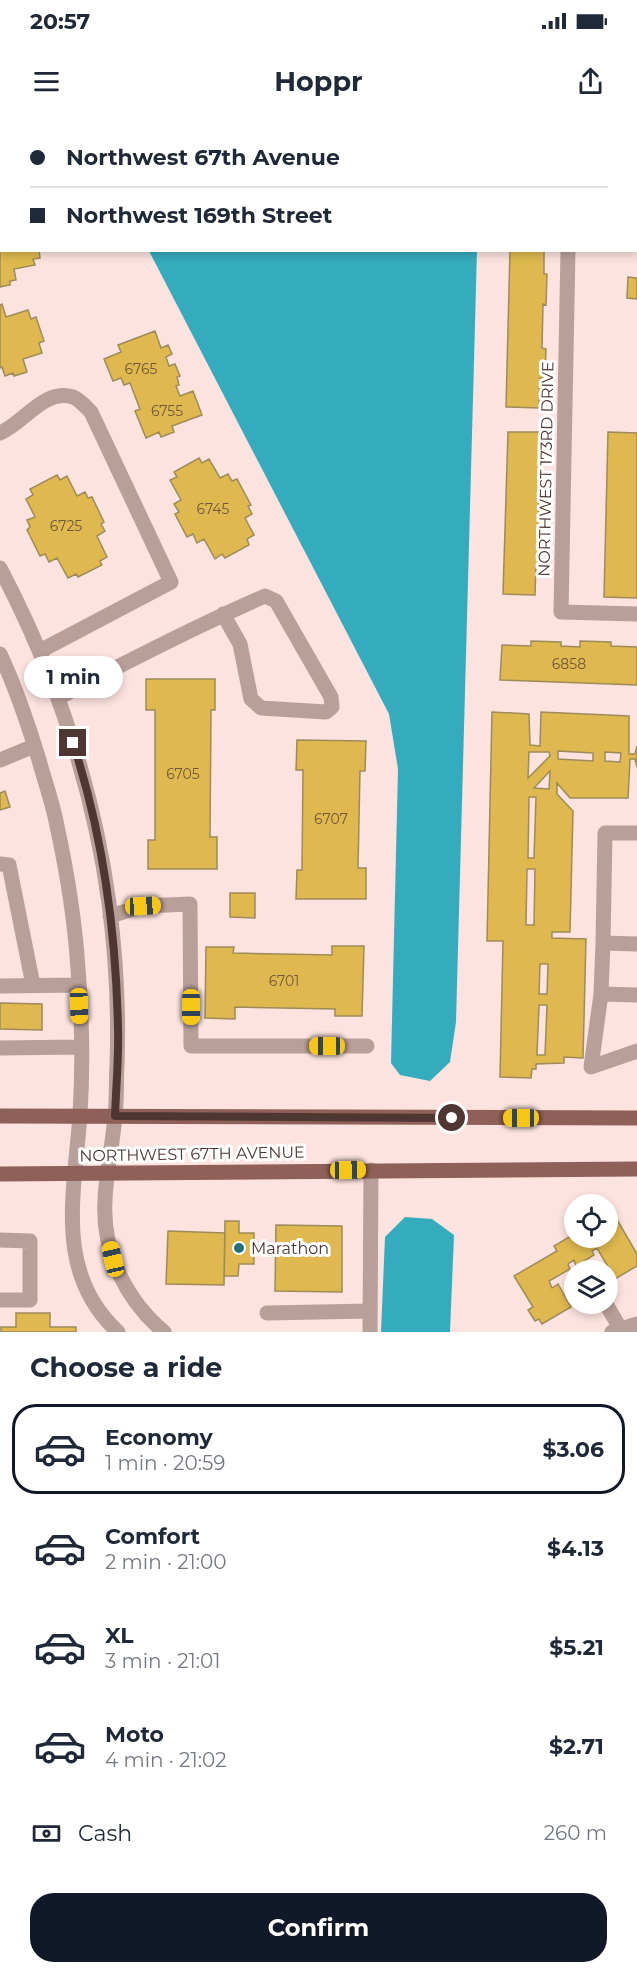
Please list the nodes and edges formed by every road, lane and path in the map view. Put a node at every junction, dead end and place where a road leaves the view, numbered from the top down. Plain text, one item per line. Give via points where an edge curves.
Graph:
1 (568, 252) edge
2 (0, 434) edge
3 (0, 568) edge
4 (223, 614) junction
5 (637, 614) edge
6 (40, 651) junction
7 (1, 660) edge
8 (58, 698) junction
9 (34, 746) junction
10 (0, 760) edge
11 (637, 833) edge
12 (0, 864) edge
13 (110, 916) junction
14 (603, 943) junction
15 (637, 944) edge
16 (79, 985) junction
17 (0, 986) edge
18 (33, 986) junction
19 (601, 994) junction
20 (637, 995) edge
21 (367, 1046) dead end
22 (80, 1047) junction
23 (0, 1048) edge
24 (637, 1050) edge
25 (0, 1116) edge
26 (80, 1116) junction
27 (115, 1116) junction
28 (637, 1118) edge
29 (637, 1169) edge
30 (371, 1170) junction
31 (75, 1173) junction
32 (0, 1174) edge
33 (108, 1174) junction
34 (0, 1240) edge
35 (0, 1300) edge
36 (370, 1311) junction
37 (267, 1313) dead end
38 (610, 1314) edge
39 (637, 1324) edge
40 (616, 1330) edge
41 (118, 1332) edge
42 (164, 1332) edge
43 (370, 1332) edge

1 - 5 street, NORTHWEST 173RD DRIVE via 561,612
2 - 6 street via 56,395 75,397 91,412 171,582
3 - 6 street
4 - 4 street via 265,596 276,601 331,697 332,707 326,712 256,705 251,699 240,644
4 - 8 street
6 - 8 street
7 - 9 street
8 - 13 street via 97,831
9 - 10 street
9 - 16 street via 57,824
11 - 14 street via 605,833
12 - 18 street via 9,865
13 - 21 street via 143,906 190,904 191,1046
13 - 27 street via 118,1031
14 - 15 street
14 - 19 street
16 - 18 street
16 - 22 street
17 - 18 street
19 - 20 street
19 - 24 street via 591,1067
22 - 23 street
22 - 26 street
25 - 26 main road, NORTHWEST 67TH AVENUE
26 - 27 main road, NORTHWEST 67TH AVENUE
26 - 31 street
27 - 28 main road, NORTHWEST 67TH AVENUE
27 - 33 street
29 - 30 main road, NORTHWEST 67TH AVENUE
30 - 33 main road, NORTHWEST 67TH AVENUE
30 - 36 street
31 - 32 main road, NORTHWEST 67TH AVENUE
31 - 33 main road, NORTHWEST 67TH AVENUE
31 - 41 street via 71,1214 76,1259 88,1296
33 - 42 street via 106,1227 113,1259 126,1290
34 - 35 street via 30,1241 30,1300
36 - 37 street
36 - 43 street
38 - 40 street
39 - 40 street

